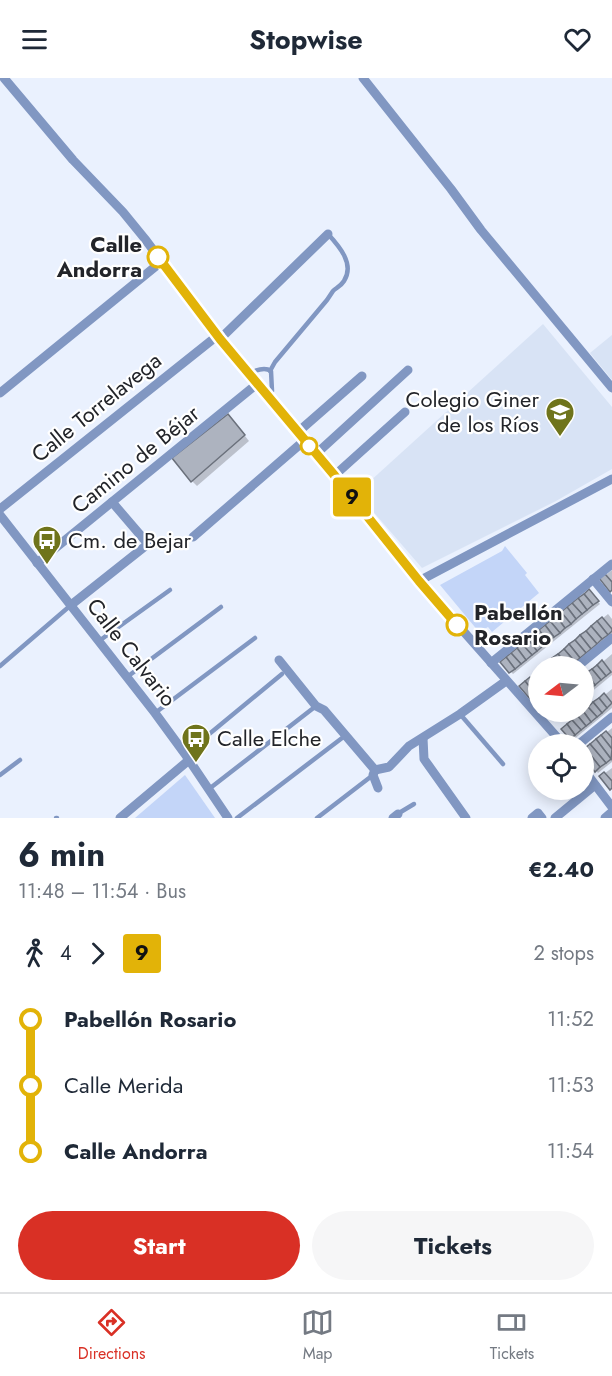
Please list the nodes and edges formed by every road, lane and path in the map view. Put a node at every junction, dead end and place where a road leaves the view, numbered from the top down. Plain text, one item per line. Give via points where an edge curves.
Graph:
1 (4, 78) edge
2 (363, 78) edge
3 (328, 234) joint
4 (161, 262) junction
5 (218, 337) junction
6 (408, 370) dead end
7 (270, 371) junction
8 (249, 374) junction
9 (362, 376) dead end
10 (257, 384) junction
11 (612, 388) edge
12 (0, 393) edge
13 (268, 397) junction
14 (405, 412) dead end
15 (298, 432) junction
16 (305, 441) junction
17 (316, 454) junction
18 (335, 476) junction
19 (612, 479) edge
20 (112, 502) junction
21 (0, 509) edge
22 (0, 515) edge
23 (193, 537) dead end
24 (37, 563) junction
25 (612, 564) edge
26 (593, 579) junction
27 (419, 581) junction
28 (170, 590) dead end
29 (612, 602) edge
30 (71, 605) junction
31 (221, 607) dead end
32 (255, 638) dead end
33 (612, 638) edge
34 (98, 641) junction
35 (590, 656) edge
36 (279, 660) dead end
37 (491, 663) junction
38 (0, 666) edge
39 (282, 674) dead end
40 (127, 677) junction
41 (506, 681) junction
42 (528, 705) edge
43 (316, 706) junction
44 (155, 713) junction
45 (460, 714) junction
46 (612, 717) edge
47 (543, 722) edge
48 (554, 734) edge
49 (591, 734) edge
50 (346, 735) junction
51 (423, 738) junction
52 (187, 757) junction
53 (20, 760) dead end
54 (503, 764) dead end
55 (374, 772) junction
56 (0, 775) edge
57 (595, 785) joint
58 (378, 788) dead end
59 (208, 790) junction
60 (610, 800) edge
61 (414, 804) dead end
62 (612, 812) edge
63 (396, 816) edge
64 (120, 818) edge
65 (228, 818) edge
66 (237, 818) edge
67 (317, 818) edge
68 (466, 818) edge
69 (532, 818) edge
70 (542, 818) edge
71 (555, 818) edge
72 (605, 818) edge

1 - 4 street via 123,212
2 - 11 street via 481,230
3 - 5 street, Calle Torrelavega
3 - 7 lane via 347,261 344,282
4 - 5 street
4 - 12 street
5 - 8 street
5 - 21 street, Calle Torrelavega
6 - 17 street
7 - 8 lane
7 - 13 lane via 272,392
8 - 10 street
9 - 15 street
10 - 13 street
10 - 20 street, Camino de Béjar
13 - 15 street
14 - 18 street
15 - 16 street
16 - 17 street
16 - 23 street
17 - 18 street
18 - 27 street
19 - 27 street
20 - 24 street, Camino de Béjar
20 - 30 street via 148,544
22 - 24 street, Calle Calvario
24 - 30 street, Calle Calvario
25 - 26 street
26 - 29 street
26 - 37 street
27 - 37 street
28 - 34 lane
30 - 34 street, Calle Calvario
30 - 38 lane
31 - 40 lane
32 - 44 lane
33 - 35 street
34 - 40 street, Calle Calvario
36 - 43 street
37 - 41 street
39 - 52 lane
40 - 44 street, Calle Calvario
41 - 42 street
41 - 45 street
43 - 50 street
43 - 59 lane
44 - 52 street, Calle Calvario
45 - 51 street
45 - 54 lane
46 - 49 street
47 - 48 street
50 - 55 street
50 - 66 lane
51 - 55 street via 389,767
51 - 68 street via 424,759
52 - 59 street, Calle Calvario
52 - 64 street
53 - 56 lane
55 - 58 street
55 - 67 lane
57 - 60 street
57 - 71 street
59 - 65 street, Calle Calvario
61 - 63 lane
62 - 72 street
69 - 70 street via 538,813

